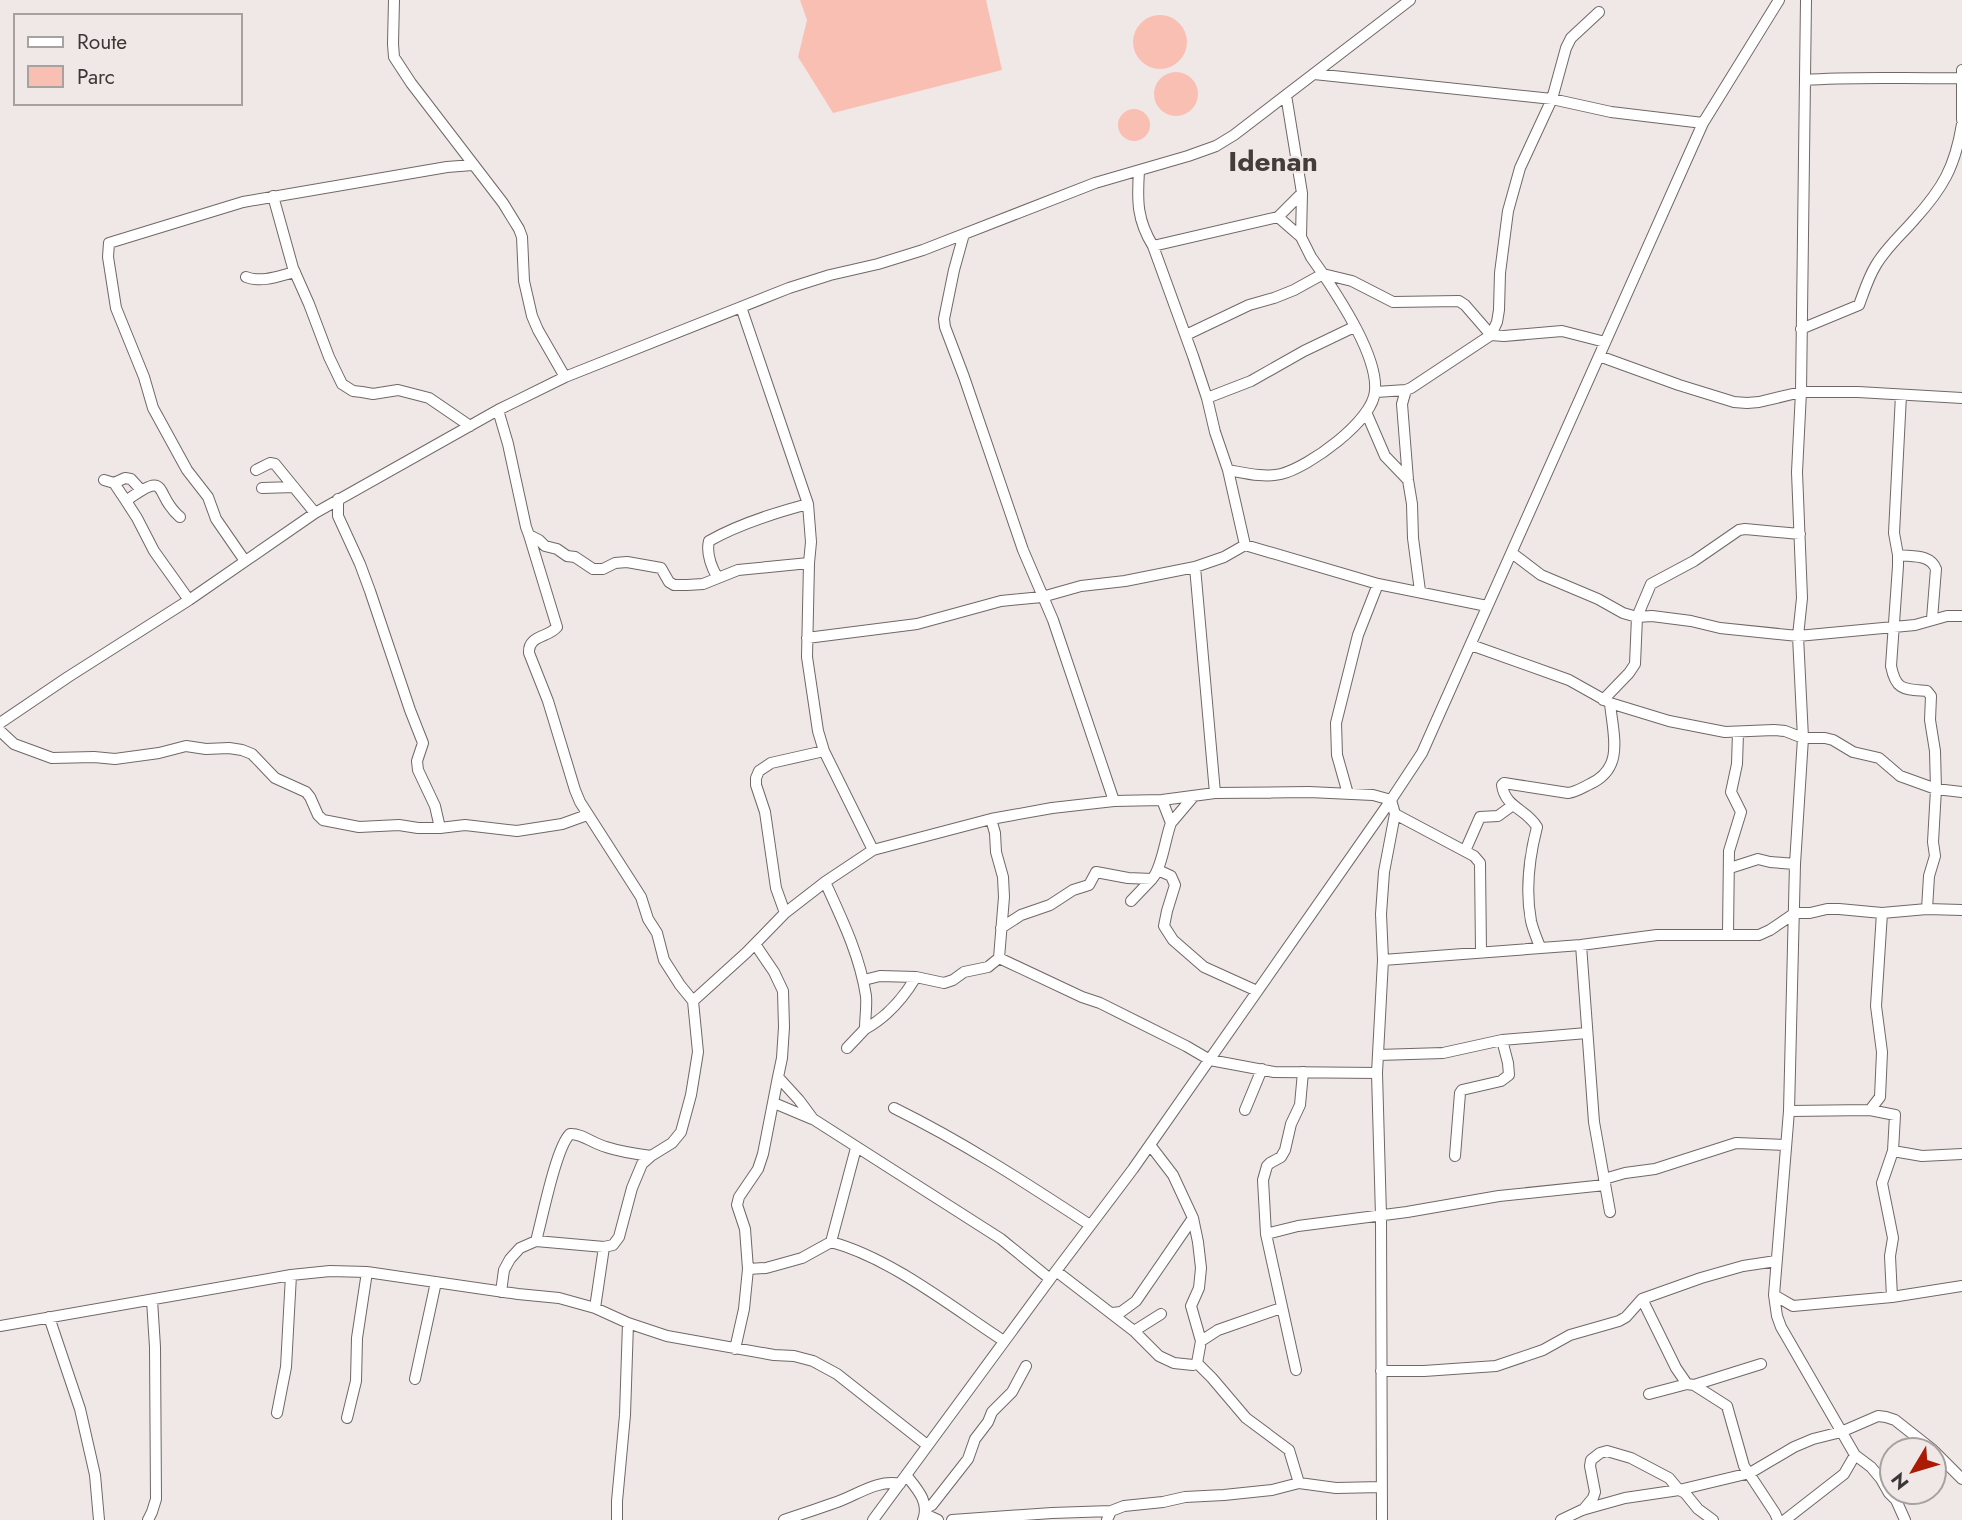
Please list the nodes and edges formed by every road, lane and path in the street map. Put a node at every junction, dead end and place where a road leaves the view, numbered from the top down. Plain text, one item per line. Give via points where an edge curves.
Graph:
1 (394, 0) edge
2 (1410, 0) edge
3 (1779, 0) edge
4 (1806, 0) edge
5 (1599, 12) dead end
6 (1314, 74) junction
7 (1961, 74) edge
8 (1805, 80) junction
9 (1286, 94) junction
10 (1552, 99) junction
11 (1962, 122) edge
12 (1703, 123) junction
13 (473, 165) junction
14 (1139, 171) junction
15 (1302, 193) junction
16 (273, 196) junction
17 (1278, 217) junction
18 (964, 234) junction
19 (1301, 237) junction
20 (1153, 246) junction
21 (295, 272) junction
22 (1322, 274) junction
23 (246, 277) dead end
24 (741, 307) junction
25 (1354, 327) junction
26 (1801, 329) junction
27 (1186, 335) junction
28 (1491, 335) junction
29 (1605, 342) junction
30 (1599, 356) junction
31 (565, 377) junction
32 (1406, 390) junction
33 (1376, 392) junction
34 (1801, 392) junction
35 (1901, 395) junction
36 (1206, 398) junction
37 (1962, 398) edge
38 (498, 410) junction
39 (1366, 412) junction
40 (470, 426) junction
41 (256, 470) dead end
42 (1228, 470) junction
43 (1408, 480) junction
44 (294, 486) junction
45 (262, 488) dead end
46 (141, 490) junction
47 (338, 499) junction
48 (126, 501) junction
49 (808, 505) junction
50 (315, 513) junction
51 (180, 517) dead end
52 (1800, 534) junction
53 (529, 535) junction
54 (1245, 545) junction
55 (1512, 553) junction
56 (1898, 555) junction
57 (245, 561) junction
58 (809, 563) junction
59 (1195, 567) junction
60 (717, 578) junction
61 (1378, 584) junction
62 (1420, 591) junction
63 (1042, 597) junction
64 (188, 600) junction
65 (1487, 606) junction
66 (1962, 616) edge
67 (1637, 617) junction
68 (1932, 619) junction
69 (1895, 626) junction
70 (1798, 636) junction
71 (807, 638) junction
72 (1471, 645) junction
73 (1607, 702) junction
74 (0, 723) edge
75 (0, 731) edge
76 (1738, 733) junction
77 (1803, 738) junction
78 (824, 751) junction
79 (1936, 789) junction
80 (1962, 792) edge
81 (1216, 793) junction
82 (1348, 794) junction
83 (1193, 797) junction
84 (1162, 800) junction
85 (1391, 800) junction
86 (1114, 801) junction
87 (1513, 805) junction
88 (1395, 814) junction
89 (587, 816) junction
90 (991, 819) junction
91 (1171, 823) junction
92 (440, 828) junction
93 (873, 850) junction
94 (1465, 851) junction
95 (1796, 864) junction
96 (1730, 868) junction
97 (1155, 874) junction
98 (825, 883) junction
99 (1131, 901) dead end
100 (1927, 908) junction
101 (1962, 910) edge
102 (785, 913) junction
103 (1795, 913) junction
104 (1882, 914) junction
105 (1001, 928) junction
106 (1728, 933) junction
107 (755, 944) junction
108 (1581, 945) junction
109 (1540, 947) junction
110 (1481, 952) junction
111 (999, 958) junction
112 (1382, 960) junction
113 (916, 976) junction
114 (864, 980) junction
115 (1257, 991) junction
116 (693, 1001) junction
117 (865, 1029) junction
118 (1587, 1033) junction
119 (1502, 1041) junction
120 (847, 1048) dead end
121 (1378, 1055) junction
122 (1210, 1060) junction
123 (1262, 1069) junction
124 (1303, 1072) junction
125 (1377, 1073) junction
126 (778, 1077) junction
127 (774, 1103) junction
128 (894, 1108) dead end
129 (1245, 1110) dead end
130 (1870, 1110) junction
131 (1789, 1111) junction
132 (813, 1119) junction
133 (1150, 1145) junction
134 (1786, 1145) junction
135 (856, 1148) junction
136 (1893, 1152) junction
137 (1962, 1154) edge
138 (651, 1156) junction
139 (1455, 1156) dead end
140 (1604, 1182) junction
141 (1610, 1212) dead end
142 (1381, 1216) junction
143 (1193, 1218) junction
144 (1090, 1225) junction
145 (1266, 1234) junction
146 (536, 1241) junction
147 (831, 1242) junction
148 (604, 1247) junction
149 (1776, 1261) junction
150 (748, 1269) junction
151 (367, 1272) junction
152 (291, 1275) junction
153 (1053, 1275) junction
154 (436, 1282) junction
155 (1961, 1287) edge
156 (501, 1292) junction
157 (1774, 1295) junction
158 (1892, 1297) junction
159 (1642, 1299) junction
160 (152, 1300) junction
161 (1793, 1306) junction
162 (595, 1308) junction
163 (1281, 1308) junction
164 (1112, 1313) junction
165 (1161, 1314) dead end
166 (1777, 1315) junction
167 (49, 1317) junction
168 (628, 1323) junction
169 (0, 1326) edge
170 (1134, 1331) junction
171 (1201, 1340) junction
172 (1004, 1341) junction
173 (735, 1349) junction
174 (1197, 1363) junction
175 (1760, 1364) dead end
176 (1026, 1366) dead end
177 (1296, 1370) dead end
178 (1381, 1371) junction
179 (415, 1379) dead end
180 (1690, 1385) junction
181 (1649, 1394) dead end
182 (277, 1413) dead end
183 (347, 1419) dead end
184 (1841, 1432) junction
185 (1916, 1436) edge
186 (927, 1445) junction
187 (1855, 1455) junction
188 (1948, 1464) edge
189 (1750, 1473) junction
190 (1962, 1479) edge
191 (903, 1480) junction
192 (1300, 1483) junction
193 (1381, 1487) junction
194 (1679, 1490) junction
195 (925, 1514) edge
196 (1584, 1515) edge
197 (1109, 1516) edge
198 (1383, 1519) edge
199 (99, 1520) edge
200 (148, 1520) edge
201 (617, 1520) edge
202 (785, 1520) edge
203 (873, 1520) edge
204 (938, 1520) edge
205 (952, 1520) edge
206 (1562, 1520) edge
207 (1713, 1520) edge
208 (1778, 1520) edge
209 (1785, 1520) edge
210 (1905, 1520) edge

1 - 13 street via 394,57
2 - 6 street
3 - 12 street
4 - 8 street
5 - 10 street via 1571,38
6 - 9 street
6 - 10 street
7 - 8 street
7 - 11 street
8 - 26 street
9 - 14 street via 1216,146
9 - 15 street
10 - 12 street via 1611,112
10 - 28 street via 1520,168 1508,211 1499,310
11 - 26 street via 1958,150 1946,179 1875,266 1859,305
12 - 29 street
13 - 16 street
13 - 31 street via 521,233 532,316
14 - 18 street via 1095,183
14 - 20 street via 1139,213
15 - 17 street
15 - 19 street
16 - 21 street
16 - 57 street via 107,246 116,307 153,408
17 - 19 street
17 - 20 street
18 - 24 street
18 - 63 street via 945,327
19 - 22 street
20 - 27 street
21 - 23 street via 254,280
21 - 40 street via 342,384 354,391 398,390 429,398
22 - 25 street
22 - 27 street
22 - 28 street via 1352,281 1393,302 1459,301
24 - 31 street
24 - 49 street
25 - 33 street via 1365,344
25 - 36 street via 1251,381
26 - 34 street
27 - 36 street
28 - 29 street via 1562,331
28 - 32 street
29 - 30 street
30 - 34 street via 1734,402
30 - 55 street
31 - 38 street
32 - 33 street
32 - 43 street via 1402,404
33 - 39 street
34 - 35 street
34 - 52 street
35 - 37 street
35 - 56 street via 1894,533
36 - 42 street
38 - 40 street
38 - 53 street
39 - 42 street via 1340,440 1297,468 1268,475
39 - 43 street via 1385,456
40 - 47 street
41 - 44 street via 275,464
42 - 54 street
43 - 62 street
44 - 45 street
44 - 50 street
46 - 48 street
46 - 48 street via 131,479 109,482
46 - 51 street via 157,486
47 - 50 street
47 - 92 street via 338,516 367,582 419,730 423,743 418,770
48 - 64 street
49 - 58 street
49 - 60 street via 745,523 709,541
50 - 57 street
52 - 67 street via 1735,532 1651,584
52 - 70 street
53 - 60 street via 593,569 622,562 661,568 674,585 703,584
53 - 89 street via 557,626 536,638 529,653
54 - 59 street
54 - 61 street
55 - 65 street
55 - 67 street via 1541,575
56 - 68 street via 1928,558 1933,563
56 - 69 street
57 - 64 street
58 - 60 street via 738,570
58 - 71 street
59 - 63 street
59 - 81 street
61 - 62 street
61 - 82 street via 1358,635 1336,723
62 - 65 street
63 - 71 street via 1000,601 917,624
63 - 86 street
64 - 74 street
65 - 72 street
66 - 68 street
67 - 70 street
67 - 73 street via 1635,664
68 - 69 street
69 - 70 street
69 - 79 street via 1894,680 1904,689 1927,691 1931,696
70 - 77 street
71 - 78 street
72 - 73 street via 1569,680
72 - 85 street via 1422,753
73 - 76 street via 1670,721
73 - 87 street via 1615,745 1608,770 1597,781 1568,793 1504,783 1504,794
75 - 92 street via 14,744 52,758 115,759 186,746 236,748 252,754 275,778 306,792 323,820 359,827
76 - 77 street via 1785,731
76 - 96 street via 1731,792 1741,812
77 - 79 street via 1833,740 1853,752 1879,758 1900,776
77 - 95 street
78 - 93 street
78 - 102 street via 771,763 756,778 776,888
79 - 80 street
79 - 100 street via 1935,856
81 - 82 street
81 - 83 street
82 - 85 street
83 - 84 street
83 - 91 street
84 - 86 street
84 - 91 street
85 - 88 street
85 - 115 street
86 - 90 street
87 - 94 street via 1498,816 1479,817
87 - 109 street via 1537,827 1528,883 1531,922
88 - 94 street
88 - 112 street via 1384,872
89 - 92 street via 517,831 465,825
89 - 116 street via 641,897 664,960
90 - 93 street
90 - 105 street via 1003,886
91 - 97 street
93 - 98 street
94 - 110 street via 1480,863
95 - 96 street via 1758,859
95 - 103 street
96 - 106 street
97 - 99 street
97 - 105 street via 1128,878 1096,872 1089,885
97 - 115 street via 1171,876 1175,885 1164,926 1173,940 1204,967
98 - 102 street
98 - 114 street
100 - 101 street
100 - 104 street
102 - 107 street
103 - 104 street via 1839,909
103 - 106 street via 1759,935
103 - 131 street
104 - 130 street via 1876,1006 1882,1052 1880,1097
105 - 111 street
106 - 108 street via 1657,935
107 - 116 street
107 - 126 street via 783,991
108 - 109 street
108 - 118 street
109 - 110 street
110 - 112 street
111 - 113 street via 988,967 964,972 944,983
111 - 122 street
112 - 121 street
113 - 114 street via 880,975
113 - 117 street via 889,1012
114 - 117 street
115 - 122 street
116 - 138 street via 698,1052 681,1132
117 - 120 street
118 - 119 street
118 - 140 street
119 - 121 street via 1443,1052
119 - 139 street via 1509,1075 1462,1090
121 - 125 street
122 - 123 street
122 - 133 street
123 - 124 street
123 - 129 street
124 - 125 street
124 - 145 street via 1300,1105 1285,1150 1270,1163 1263,1180
125 - 142 street
126 - 127 street
126 - 132 street
127 - 132 street
127 - 150 street via 761,1162 737,1205 745,1229
128 - 144 street via 996,1163
130 - 131 street
130 - 136 street via 1895,1115
131 - 134 street
132 - 135 street
133 - 143 street via 1173,1175
133 - 144 street
134 - 140 street via 1737,1143
134 - 149 street
135 - 147 street
135 - 153 street
136 - 137 street
136 - 158 street via 1882,1183 1893,1238
138 - 146 street via 569,1134 556,1164
138 - 148 street via 642,1164 632,1188 620,1237
140 - 141 street
140 - 142 street
142 - 145 street
142 - 178 street
143 - 164 street via 1136,1301
143 - 171 street via 1201,1268 1191,1306
144 - 153 street
145 - 163 street
146 - 148 street
146 - 156 street via 510,1259
147 - 150 street via 802,1258
147 - 172 street via 884,1264
148 - 162 street
149 - 157 street
149 - 159 street via 1743,1266
150 - 173 street
151 - 152 street
151 - 154 street
151 - 183 street via 356,1381
152 - 160 street
152 - 182 street via 286,1367
153 - 164 street
153 - 172 street
154 - 156 street
154 - 179 street
155 - 158 street
156 - 162 street via 559,1298
157 - 161 street
157 - 166 street
158 - 161 street
159 - 178 street via 1619,1321 1570,1335 1544,1350 1496,1366
159 - 180 street via 1676,1368
160 - 167 street
160 - 200 street via 156,1499
161 - 166 street
162 - 168 street
163 - 171 street
163 - 177 street
164 - 170 street
165 - 170 street
166 - 184 street
167 - 169 street
167 - 199 street via 80,1409 95,1475
168 - 173 street
168 - 201 street
170 - 174 street via 1159,1356 1174,1363
171 - 174 street
172 - 186 street
173 - 186 street via 813,1361 837,1374
174 - 192 street via 1246,1418 1289,1450
175 - 180 street
176 - 195 street via 975,1439 968,1459
178 - 193 street
180 - 181 street
180 - 189 street via 1727,1406 1742,1461
184 - 185 street via 1878,1416 1895,1420
184 - 187 street
184 - 189 street via 1813,1438
186 - 191 street
187 - 209 street via 1844,1474
187 - 210 street via 1881,1479
188 - 190 street
189 - 194 street
189 - 208 street
191 - 195 street via 923,1497
191 - 202 street
191 - 203 street
192 - 193 street
192 - 197 street via 1124,1506
193 - 198 street
194 - 196 street via 1625,1498
194 - 196 street via 1669,1478 1607,1451 1594,1456 1590,1466 1595,1492
194 - 207 street
195 - 204 street
196 - 206 street
197 - 205 street via 1052,1513

